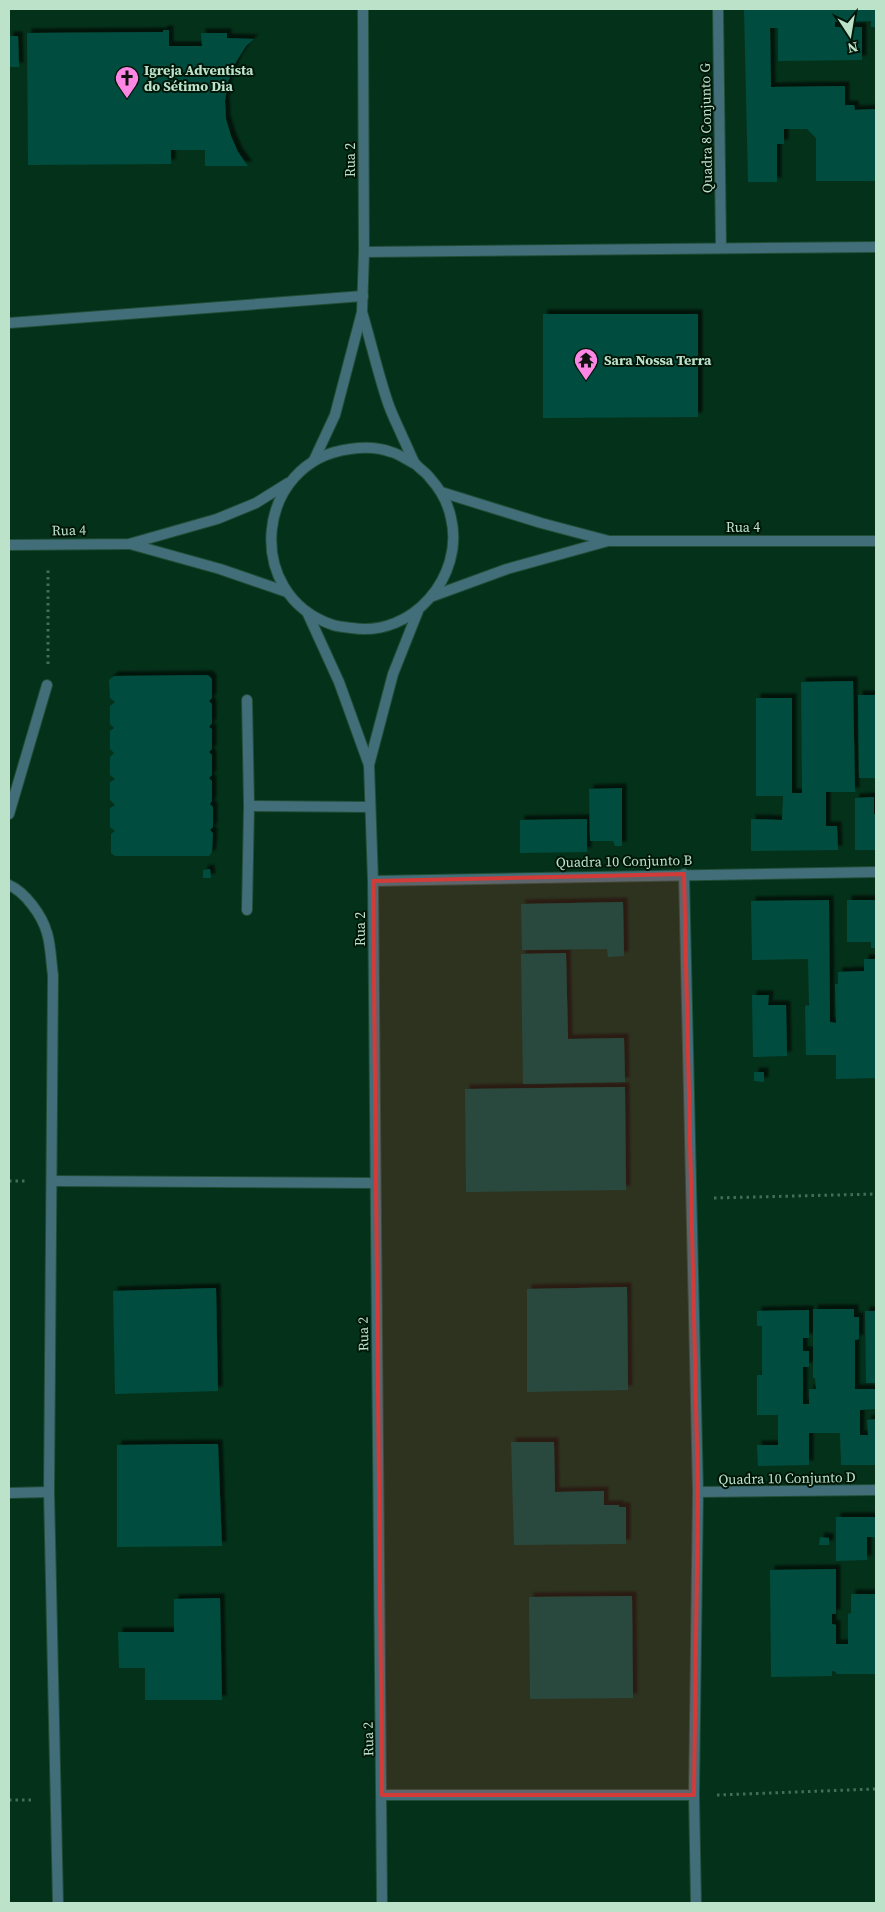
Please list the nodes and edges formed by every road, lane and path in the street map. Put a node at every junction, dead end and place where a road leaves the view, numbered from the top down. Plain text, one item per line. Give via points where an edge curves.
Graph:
1 (363, 9) edge
2 (718, 9) edge
3 (876, 247) edge
4 (721, 248) junction
5 (364, 252) junction
6 (363, 296) junction
7 (362, 312) junction
8 (9, 323) edge
9 (314, 460) junction
10 (415, 464) junction
11 (290, 481) junction
12 (441, 492) junction
13 (609, 541) junction
14 (876, 541) edge
15 (48, 544) junction
16 (129, 544) junction
17 (9, 545) edge
18 (287, 592) junction
19 (433, 596) junction
20 (418, 610) junction
21 (307, 612) junction
22 (47, 685) joint
23 (247, 700) dead end
24 (369, 764) junction
25 (249, 806) junction
26 (370, 807) junction
27 (9, 814) edge
28 (876, 872) edge
29 (684, 874) junction
30 (373, 881) junction
31 (9, 885) edge
32 (247, 910) dead end
33 (52, 1181) junction
34 (375, 1183) junction
35 (876, 1194) edge
36 (691, 1198) junction
37 (876, 1490) edge
38 (50, 1492) junction
39 (698, 1492) junction
40 (9, 1493) edge
41 (876, 1789) edge
42 (382, 1795) junction
43 (694, 1796) junction
44 (58, 1903) edge
45 (382, 1903) edge
46 (696, 1903) edge

1 - 5 street, Rua 2
2 - 4 street, Quadra 8 Conjunto G
3 - 4 street
4 - 5 street
5 - 6 street, Rua 2
6 - 7 street, Rua 2
6 - 8 street
7 - 9 street via 335,415
7 - 10 street via 388,404
9 - 10 street via 339,450 365,447 392,452
9 - 11 street
10 - 12 street
11 - 16 street via 256,502 217,519
11 - 18 street via 276,507 270,536 274,566
12 - 13 street
12 - 19 street via 451,518 453,546 447,572
13 - 14 street, Rua 4
13 - 19 street via 507,569
15 - 16 street, Rua 4
15 - 17 street, Rua 4
15 - 22 path
16 - 18 street via 220,569
18 - 21 street
19 - 20 street
20 - 21 street via 392,625 362,630 333,625
20 - 24 street via 393,674
21 - 24 street via 339,682
22 - 27 street
23 - 25 street
24 - 26 street, Rua 2
25 - 26 street
25 - 32 street
26 - 30 street, Rua 2
28 - 29 street, Quadra 10 Conjunto B
29 - 30 street, Quadra 10 Conjunto B
29 - 36 street
30 - 34 street, Rua 2
31 - 33 street via 35,908 47,932 53,975
33 - 34 street
33 - 38 street
34 - 42 street, Rua 2
35 - 36 path
36 - 39 street
37 - 39 street, Quadra 10 Conjunto D
38 - 40 street
38 - 44 street
39 - 43 street
41 - 43 path
42 - 43 street
42 - 45 street, Rua 2
43 - 46 street

